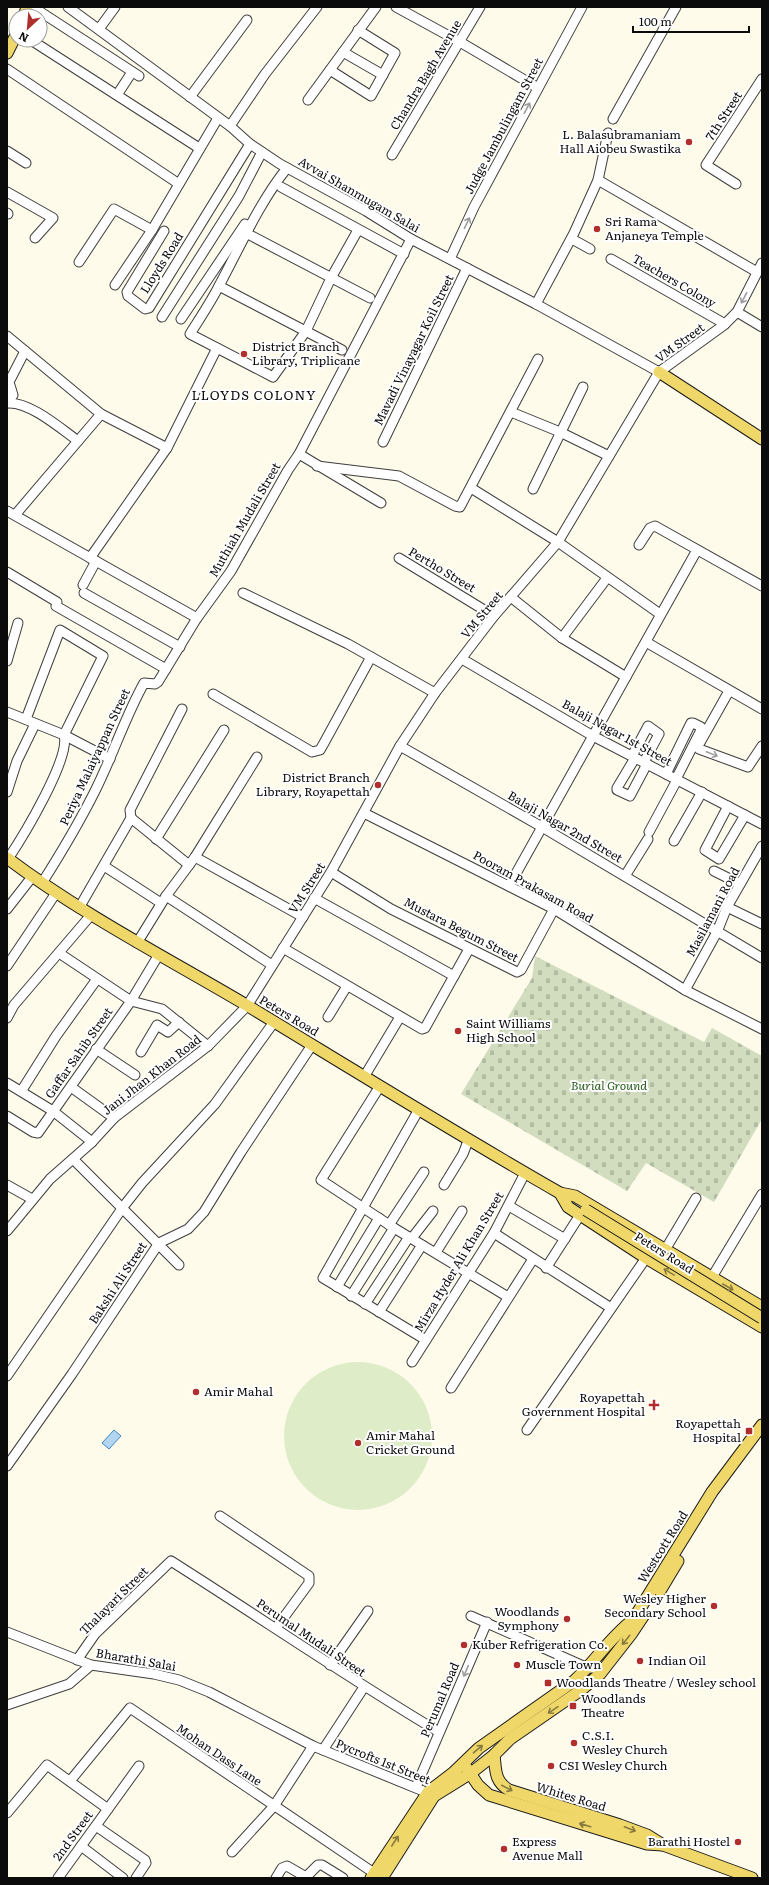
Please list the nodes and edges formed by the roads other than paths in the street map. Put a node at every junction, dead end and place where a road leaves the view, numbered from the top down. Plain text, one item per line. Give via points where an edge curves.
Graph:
1 (33, 7) edge
2 (68, 7) edge
3 (115, 7) edge
4 (317, 7) edge
5 (376, 7) edge
6 (396, 7) edge
7 (480, 7) edge
8 (582, 7) edge
9 (676, 7) edge
10 (247, 20) dead end
11 (98, 28) junction
12 (358, 30) junction
13 (460, 42) junction
14 (44, 48) edge
15 (343, 52) junction
16 (7, 69) edge
17 (330, 70) junction
18 (383, 75) junction
19 (762, 79) edge
20 (538, 88) junction
21 (118, 95) junction
22 (190, 97) junction
23 (308, 100) dead end
24 (218, 118) junction
25 (613, 119) dead end
26 (230, 126) junction
27 (608, 133) dead end
28 (250, 144) junction
29 (199, 148) junction
30 (7, 151) edge
31 (262, 152) junction
32 (392, 155) dead end
33 (26, 163) dead end
34 (284, 166) junction
35 (598, 180) junction
36 (179, 184) junction
37 (736, 184) dead end
38 (281, 187) dead end
39 (7, 192) edge
40 (152, 230) junction
41 (358, 230) junction
42 (164, 231) dead end
43 (246, 233) junction
44 (35, 238) dead end
45 (411, 239) junction
46 (572, 239) junction
47 (590, 249) dead end
48 (404, 254) junction
49 (450, 258) junction
50 (611, 259) dead end
51 (79, 262) dead end
52 (762, 263) edge
53 (468, 268) junction
54 (757, 272) junction
55 (332, 278) junction
56 (115, 285) dead end
57 (219, 286) junction
58 (370, 298) dead end
59 (536, 304) junction
60 (737, 312) junction
61 (162, 317) dead end
62 (181, 319) dead end
63 (725, 324) junction
64 (762, 327) edge
65 (306, 331) junction
66 (7, 336) edge
67 (218, 348) junction
68 (342, 350) dead end
69 (25, 351) junction
70 (538, 359) dead end
71 (659, 372) junction
72 (583, 387) dead end
73 (7, 403) edge
74 (511, 412) junction
75 (101, 414) junction
76 (560, 432) junction
77 (762, 439) edge
78 (78, 440) junction
79 (383, 442) dead end
80 (167, 448) junction
81 (299, 454) junction
82 (609, 456) junction
83 (317, 466) junction
84 (471, 488) junction
85 (533, 490) dead end
86 (381, 503) dead end
87 (11, 513) edge
88 (558, 542) junction
89 (639, 545) dead end
90 (697, 550) junction
91 (399, 558) dead end
92 (93, 560) junction
93 (7, 572) edge
94 (607, 578) junction
95 (762, 586) edge
96 (243, 594) dead end
97 (512, 598) junction
98 (660, 614) junction
99 (494, 616) junction
100 (197, 618) junction
101 (18, 623) dead end
102 (562, 638) junction
103 (646, 642) junction
104 (180, 646) junction
105 (371, 657) junction
106 (462, 659) junction
107 (7, 661) edge
108 (166, 670) junction
109 (626, 677) junction
110 (144, 683) joint
111 (729, 690) junction
112 (435, 693) junction
113 (213, 694) dead end
114 (182, 709) dead end
115 (762, 709) edge
116 (7, 712) edge
117 (26, 719) junction
118 (35, 724) junction
119 (643, 725) dead end
120 (224, 730) dead end
121 (64, 734) junction
122 (593, 736) junction
123 (400, 746) junction
124 (762, 746) edge
125 (631, 755) junction
126 (257, 757) dead end
127 (110, 759) junction
128 (648, 764) junction
129 (666, 774) junction
130 (677, 779) junction
131 (7, 792) edge
132 (702, 792) junction
133 (634, 798) dead end
134 (728, 806) junction
135 (364, 813) junction
136 (745, 815) junction
137 (131, 818) junction
138 (762, 824) edge
139 (542, 827) junction
140 (156, 839) junction
141 (674, 841) dead end
142 (762, 846) edge
143 (195, 857) junction
144 (7, 859) edge
145 (189, 865) junction
146 (104, 866) junction
147 (714, 871) dead end
148 (331, 872) junction
149 (625, 876) junction
150 (32, 877) junction
151 (42, 883) junction
152 (740, 884) junction
153 (509, 886) junction
154 (56, 893) junction
155 (314, 898) junction
156 (164, 900) junction
157 (727, 907) junction
158 (79, 908) junction
159 (7, 909) edge
160 (554, 910) junction
161 (91, 915) junction
162 (303, 917) junction
163 (762, 924) edge
164 (717, 932) junction
165 (137, 943) junction
166 (283, 948) junction
167 (469, 948) junction
168 (59, 953) junction
169 (158, 956) junction
170 (762, 958) edge
171 (272, 965) junction
172 (7, 966) edge
173 (454, 976) junction
174 (97, 978) junction
175 (347, 986) junction
176 (685, 990) junction
177 (131, 1001) junction
178 (247, 1006) junction
179 (328, 1017) dead end
180 (400, 1017) junction
181 (7, 1018) edge
182 (179, 1022) junction
183 (274, 1022) junction
184 (762, 1029) edge
185 (312, 1045) junction
186 (208, 1046) junction
187 (96, 1049) junction
188 (141, 1052) dead end
189 (134, 1075) dead end
190 (364, 1076) junction
191 (7, 1083) edge
192 (380, 1086) junction
193 (71, 1087) junction
194 (22, 1090) junction
195 (53, 1111) junction
196 (418, 1111) junction
197 (7, 1116) edge
198 (114, 1118) junction
199 (468, 1141) junction
200 (92, 1142) junction
201 (73, 1159) junction
202 (424, 1172) dead end
203 (525, 1173) junction
204 (7, 1185) edge
205 (444, 1185) dead end
206 (560, 1193) junction
207 (762, 1194) edge
208 (696, 1198) dead end
209 (32, 1199) junction
210 (509, 1206) junction
211 (123, 1207) junction
212 (363, 1207) junction
213 (433, 1211) dead end
214 (462, 1211) dead end
215 (583, 1212) junction
216 (379, 1218) junction
217 (392, 1226) junction
218 (7, 1231) edge
219 (494, 1233) junction
220 (411, 1238) junction
221 (565, 1239) junction
222 (159, 1243) junction
223 (422, 1244) junction
224 (665, 1250) junction
225 (436, 1252) junction
226 (646, 1258) junction
227 (533, 1259) junction
228 (179, 1265) dead end
229 (546, 1268) junction
230 (470, 1273) junction
231 (712, 1278) junction
232 (337, 1287) junction
233 (703, 1292) junction
234 (351, 1296) junction
235 (508, 1297) junction
236 (365, 1304) junction
237 (762, 1307) edge
238 (611, 1308) junction
239 (379, 1312) junction
240 (762, 1318) edge
241 (762, 1327) edge
242 (426, 1340) junction
243 (412, 1362) dead end
244 (7, 1376) edge
245 (451, 1388) dead end
246 (762, 1426) edge
247 (527, 1430) dead end
248 (762, 1432) edge
249 (7, 1466) edge
250 (220, 1516) dead end
251 (171, 1561) joint
252 (368, 1611) dead end
253 (471, 1616) dead end
254 (486, 1622) junction
255 (276, 1628) junction
256 (7, 1632) edge
257 (77, 1660) junction
258 (91, 1665) junction
259 (330, 1665) junction
260 (588, 1668) junction
261 (605, 1668) junction
262 (364, 1687) junction
263 (7, 1705) edge
264 (439, 1732) junction
265 (313, 1746) junction
266 (323, 1750) junction
267 (494, 1754) junction
268 (463, 1763) junction
269 (138, 1766) dead end
270 (470, 1773) junction
271 (70, 1781) junction
272 (416, 1787) junction
273 (431, 1794) junction
274 (274, 1806) junction
275 (108, 1809) junction
276 (7, 1813) edge
277 (96, 1826) junction
278 (663, 1845) junction
279 (81, 1846) junction
280 (232, 1852) dead end
281 (376, 1876) edge
282 (58, 1878) edge
283 (123, 1878) edge
284 (136, 1878) edge
285 (276, 1878) edge
286 (342, 1878) edge
287 (752, 1878) edge

1 - 21 street via 135,74
2 - 11 street, Avvai Shanmugam Salai
3 - 11 street
4 - 26 street via 265,74
5 - 12 street
6 - 13 street
7 - 13 street, Chandra Bagh Avenue
8 - 20 street, Judge Jambulingam Street
9 - 25 street
10 - 22 street
11 - 22 street, Avvai Shanmugam Salai
12 - 15 street
12 - 18 street via 396,53
13 - 20 street
13 - 32 street, Chandra Bagh Avenue
14 - 21 street
15 - 17 street
15 - 18 street
16 - 36 street
17 - 18 street via 371,96
17 - 23 street
19 - 37 street, 7th Street via 706,165
49 -> 20 street, Judge Jambulingam Street via 474,207
21 - 29 street
22 - 24 street, Avvai Shanmugam Salai
24 - 26 street, Avvai Shanmugam Salai
24 - 29 street
26 - 28 street, Avvai Shanmugam Salai
27 - 35 street
28 - 31 street, Avvai Shanmugam Salai
28 - 42 street, Lloyds Road via 149,308 145,309 128,296 127,292
29 - 36 street
30 - 33 street
31 - 34 street, Avvai Shanmugam Salai
31 - 61 street via 239,196
34 - 43 street
34 - 45 street, Avvai Shanmugam Salai
34 - 62 street
35 - 46 street
35 - 54 street
36 - 40 street
38 - 41 street
39 - 44 street via 53,218
40 - 51 street via 114,209
40 - 56 street
41 - 48 street
41 - 55 street
43 - 55 street
43 - 57 street
45 - 48 street, Muthiah Mudali Street
45 - 49 street, Avvai Shanmugam Salai
46 - 47 street
46 - 59 street
48 - 81 street, Muthiah Mudali Street
49 - 53 street, Avvai Shanmugam Salai
50 - 63 street, Teachers Colony
52 - 54 street, VM Street
53 - 59 street, Avvai Shanmugam Salai
53 - 79 street, Mavadi Vinayagar Koil Street
54 -> 60 street, VM Street
55 - 58 street
55 - 65 street
57 - 65 street
57 - 67 street via 190,334
59 - 71 street, Avvai Shanmugam Salai
60 - 63 street, VM Street
60 - 64 street
63 - 71 street, VM Street
65 - 67 street via 273,377
65 - 68 street
66 - 69 street
67 - 80 street
69 - 73 street via 9,382 13,395
69 - 75 street
70 - 74 street
71 - 77 main road
71 - 82 street, VM Street
72 - 76 street
73 - 78 street via 18,403
74 - 76 street
74 - 84 street
75 - 78 street
75 - 80 street
76 - 82 street
76 - 85 street
78 - 87 street
80 - 92 street
81 - 83 street
81 - 100 street, Muthiah Mudali Street via 231,572
82 - 88 street, VM Street
83 - 84 street via 399,476 460,507
83 - 86 street
84 - 88 street
87 - 92 street
88 - 94 street
88 - 97 street, VM Street
89 - 90 street via 650,528 655,526
90 - 95 street
90 - 98 street
91 - 99 street, Pertho Street
92 - 100 street
92 - 104 street via 84,589
93 - 108 street via 57,602 56,606
94 - 98 street
94 - 102 street
96 - 105 street
97 - 99 street, VM Street
97 - 102 street
98 - 103 street
99 - 106 street, VM Street
100 - 104 street, Muthiah Mudali Street
101 - 107 street
102 - 109 street
103 - 109 street
103 - 111 street
104 - 108 street, Muthiah Mudali Street
105 - 112 street
105 - 113 street via 320,750 312,752
106 - 112 street, VM Street
106 - 122 street, Balaji Nagar 1st Street
108 - 110 street, Muthiah Mudali Street via 157,684
109 - 122 street
110 - 127 street, Periya Malaiyappan Street via 132,704
111 - 115 street
111 -> 124 street via 698,746 699,749 748,767
112 - 123 street, VM Street
114 - 137 street via 130,810
116 - 117 street
117 - 118 street
117 - 121 street via 60,630 104,656
118 - 121 street
118 - 131 street via 17,761
119 - 125 street
120 - 140 street
121 - 127 street
121 - 144 street via 62,752 48,790 27,830
122 - 125 street, Balaji Nagar 1st Street
122 - 139 street
123 - 135 street, VM Street
123 - 139 street, Balaji Nagar 2nd Street
125 - 128 street, Balaji Nagar 1st Street
125 - 128 street via 648,726 659,734
125 - 128 street via 617,788 627,796 630,796
126 - 143 street
127 - 151 street, Periya Malaiyappan Street via 74,831
128 - 129 street, Balaji Nagar 1st Street
128 - 133 street
129 - 130 street, Balaji Nagar 1st Street
129 - 130 street via 691,723 694,723 701,727 701,730
130 - 132 street, Balaji Nagar 1st Street
130 - 149 street
132 - 134 street, Balaji Nagar 1st Street
132 - 141 street
134 - 136 street, Balaji Nagar 1st Street
134 - 136 street via 705,848 706,852 721,858
135 - 148 street, VM Street
135 - 153 street, Pooram Prakasam Road
136 - 138 street, Balaji Nagar 1st Street
137 - 140 street
137 - 146 street
139 - 149 street, Balaji Nagar 2nd Street
139 - 153 street
140 - 145 street
142 - 152 street, Masilamani Road
143 - 145 street
143 - 162 street
144 - 150 main road, Peters Road
145 - 156 street
146 - 156 street
146 - 158 street
147 - 152 street
148 - 155 street, VM Street
148 - 167 street, Mustara Begum Street via 391,909
149 - 164 street, Balaji Nagar 2nd Street
150 - 151 main road, Peters Road
150 - 159 street
151 - 154 main road, Peters Road
152 - 157 street, Masilamani Road
153 - 160 street, Pooram Prakasam Road
154 - 158 main road, Peters Road
154 - 172 street
155 - 162 street, VM Street
155 - 173 street
156 - 165 street
156 - 171 street
157 - 163 street
157 - 164 street, Masilamani Road
158 - 161 main road, Peters Road
160 - 167 street, Mustara Begum Street via 519,971
160 - 176 street, Pooram Prakasam Road
161 - 165 main road, Peters Road
161 - 168 street
162 - 166 street, VM Street
164 - 170 street, Balaji Nagar 2nd Street
164 - 176 street, Masilamani Road
165 - 169 main road, Peters Road
166 - 171 street, VM Street
166 - 175 street
167 - 173 street
168 - 174 street
168 - 181 street via 14,1005
169 - 177 street, Gaffar Sahib Street
169 - 178 main road, Peters Road
171 - 178 street, VM Street
173 - 180 street via 425,1028 420,1029
174 - 177 street
174 - 194 street
175 - 179 street
175 - 180 street
176 - 184 street, Pooram Prakasam Road
177 - 182 street via 162,1009
177 - 187 street, Gaffar Sahib Street
178 - 183 main road, Peters Road
178 - 186 street, Jani Jhan Khan Road
180 - 190 street
182 - 186 street
182 - 188 street via 168,1032 157,1025
183 - 185 main road, Peters Road
183 - 211 street via 215,1104
185 - 190 main road, Peters Road
185 - 222 street, Bakshi Ali Street via 204,1212 188,1229
186 - 198 street, Jani Jhan Khan Road
187 - 189 street
187 - 193 street, Gaffar Sahib Street
190 - 192 main road, Peters Road
191 - 194 street
192 - 196 main road, Peters Road
192 - 212 street via 322,1181
193 - 195 street, Gaffar Sahib Street
193 - 198 street
194 - 195 street
195 - 197 street, Gaffar Sahib Street via 38,1133
195 - 200 street
196 - 199 main road, Peters Road
196 - 212 street
198 - 200 street, Jani Jhan Khan Road
199 - 203 main road, Peters Road
199 - 205 street
200 - 201 street, Jani Jhan Khan Road
201 - 209 street, Jani Jhan Khan Road
201 - 211 street
202 - 217 street
203 - 206 main road, Peters Road
203 - 210 street, Mirza Hyder Ali Khan Street
204 - 209 street
206 - 215 main road
206 - 224 main road, Peters Road via 575,1196
207 - 231 street
208 - 224 street
209 - 218 street, Jani Jhan Khan Road
210 - 219 street, Mirza Hyder Ali Khan Street
210 - 221 street
211 - 222 street
211 - 244 street
212 - 216 street
212 - 232 street via 323,1278
213 - 220 street
214 - 225 street
215 - 221 street
215 - 226 main road, Peters Road
215 - 240 main road, bridge
216 - 217 street
216 - 232 street
217 - 220 street
217 - 234 street
219 - 227 street
219 - 230 street, Mirza Hyder Ali Khan Street
220 - 223 street
220 - 236 street
221 - 229 street
222 - 228 street
222 - 249 street, Bakshi Ali Street
223 - 225 street
223 - 239 street
224 - 231 main road, Peters Road
225 - 230 street
233 -> 226 main road, Peters Road
226 - 238 street
227 - 229 street
227 - 235 street
229 - 238 street
230 - 235 street
230 - 242 street, Mirza Hyder Ali Khan Street
231 - 233 street
231 -> 237 main road, Peters Road
232 - 234 street
233 - 241 main road, Peters Road
234 - 236 street
235 - 245 street
236 - 239 street
238 - 247 street
239 - 242 street
242 - 243 street, Mirza Hyder Ali Khan Street
246 - 260 main road, Westcott Road via 712,1492 633,1620 623,1627
248 -> 261 main road, Westcott Road via 632,1633
250 - 255 street via 309,1576 309,1583
251 - 255 street, Perumal Mudali Street
251 - 257 street, Thalayari Street via 95,1634
252 - 259 street
253 - 254 street
254 - 260 street
254 -> 264 street, Perumal Road
255 - 259 street, Perumal Mudali Street
256 - 257 street, Bharathi Salai
257 - 258 street, Bharathi Salai
258 - 263 street via 69,1684
258 - 265 street, Bharathi Salai via 179,1680 209,1692
259 - 262 street, Perumal Mudali Street
260 - 261 street
268 -> 260 main road, Westcott Road via 478,1748 574,1681
261 -> 267 main road, Westcott Road via 581,1690 510,1739
262 - 264 street, Perumal Mudali Street
262 - 266 street
264 - 272 street, Perumal Road
265 - 266 street, Bharathi Salai
265 - 274 street
266 - 272 street, Pycrofts 1st Street
267 - 270 main road, Westcott Road
267 -> 278 main road, Whites Road via 496,1779 509,1790 620,1825
268 - 270 main road
268 - 273 main road, Westcott Road
269 - 275 street, 2nd Street
270 - 273 main road, Westcott Road
278 -> 270 main road, Whites Road via 647,1844 489,1795
271 - 274 street, Mohan Dass Lane via 130,1708
271 - 275 street
271 - 276 street via 46,1765
272 - 273 street, Pycrofts 1st Street
273 - 281 main road
274 - 280 street
274 - 281 street, Mohan Dass Lane
275 - 277 street, 2nd Street
277 - 279 street, 2nd Street
277 - 284 street via 145,1860 146,1863
278 - 287 main road, Whites Road
279 - 282 street, 2nd Street
279 - 283 street
285 - 286 street via 282,1868 287,1866 306,1876 318,1865

